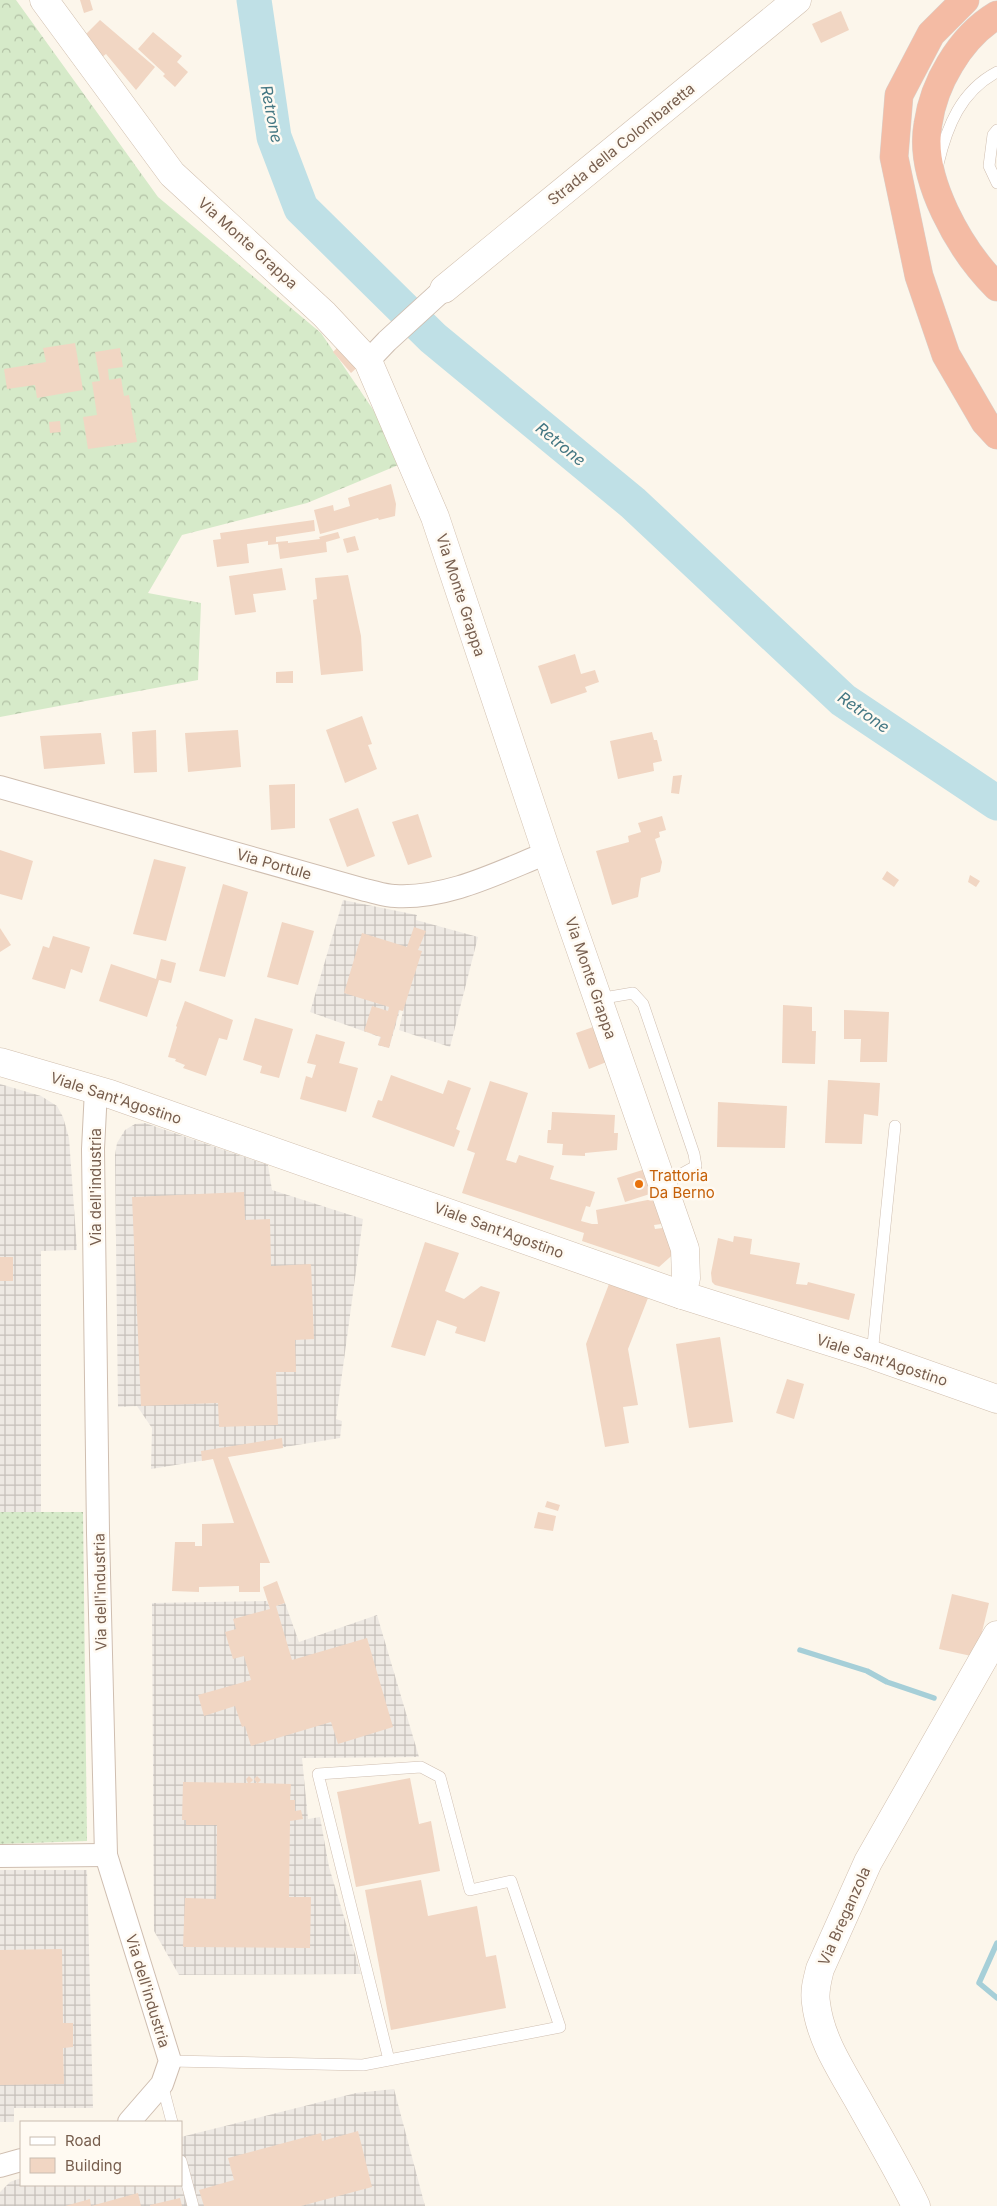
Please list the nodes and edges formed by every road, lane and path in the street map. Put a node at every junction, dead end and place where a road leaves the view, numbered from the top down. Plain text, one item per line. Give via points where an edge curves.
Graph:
1 (44, 0) edge
2 (797, 0) edge
3 (965, 0) edge
4 (997, 15) edge
5 (997, 72) edge
6 (997, 130) edge
7 (934, 183) junction
8 (997, 183) edge
9 (997, 287) edge
10 (444, 288) joint
11 (368, 361) junction
12 (997, 435) edge
13 (0, 787) edge
14 (547, 853) junction
15 (598, 999) junction
16 (0, 1062) edge
17 (96, 1090) junction
18 (895, 1126) dead end
19 (663, 1185) junction
20 (682, 1295) junction
21 (872, 1355) junction
22 (997, 1399) edge
23 (997, 1635) edge
24 (106, 1855) junction
25 (0, 1856) edge
26 (389, 2060) junction
27 (170, 2061) junction
28 (162, 2084) junction
29 (130, 2121) edge
30 (172, 2121) edge
31 (20, 2160) edge
32 (182, 2165) edge
33 (0, 2166) edge
34 (193, 2206) edge
35 (916, 2206) edge

1 - 11 street, Via Monte Grappa via 172,174 324,314
2 - 10 street, Strada della Colombaretta
3 - 12 highway via 931,34 900,95 894,157 919,276 946,356 985,422
4 - 7 highway via 971,35 942,77 927,125 929,164
5 - 7 lane via 984,79 958,107 945,135
6 - 8 lane via 993,136 990,166
7 - 9 highway via 956,232
10 - 11 street
11 - 14 street, Via Monte Grappa via 435,517
13 - 14 street, Via Portule via 394,896 418,896 455,888
14 - 15 street, Via Monte Grappa
15 - 19 street, Via Monte Grappa
15 - 19 lane via 633,993 643,1004 696,1166
16 - 17 street, Viale Sant'Agostino
17 - 20 street, Viale Sant'Agostino
17 - 24 street, Via dell'industria via 93,1149
18 - 21 lane
19 - 20 street, Via Monte Grappa via 685,1249 686,1278
20 - 21 street, Viale Sant'Agostino
21 - 22 street, Viale Sant'Agostino
23 - 35 street, Via Breganzola via 868,1862 815,1985 819,2021 831,2053
24 - 25 street
24 - 27 street, Via dell'industria
26 - 26 lane via 560,2027 511,1881 470,1890 440,1777 421,1768 318,1774
26 - 27 lane via 363,2065
27 - 28 street, Via dell'industria
28 - 29 street
28 - 30 lane
31 - 33 street
32 - 34 lane

